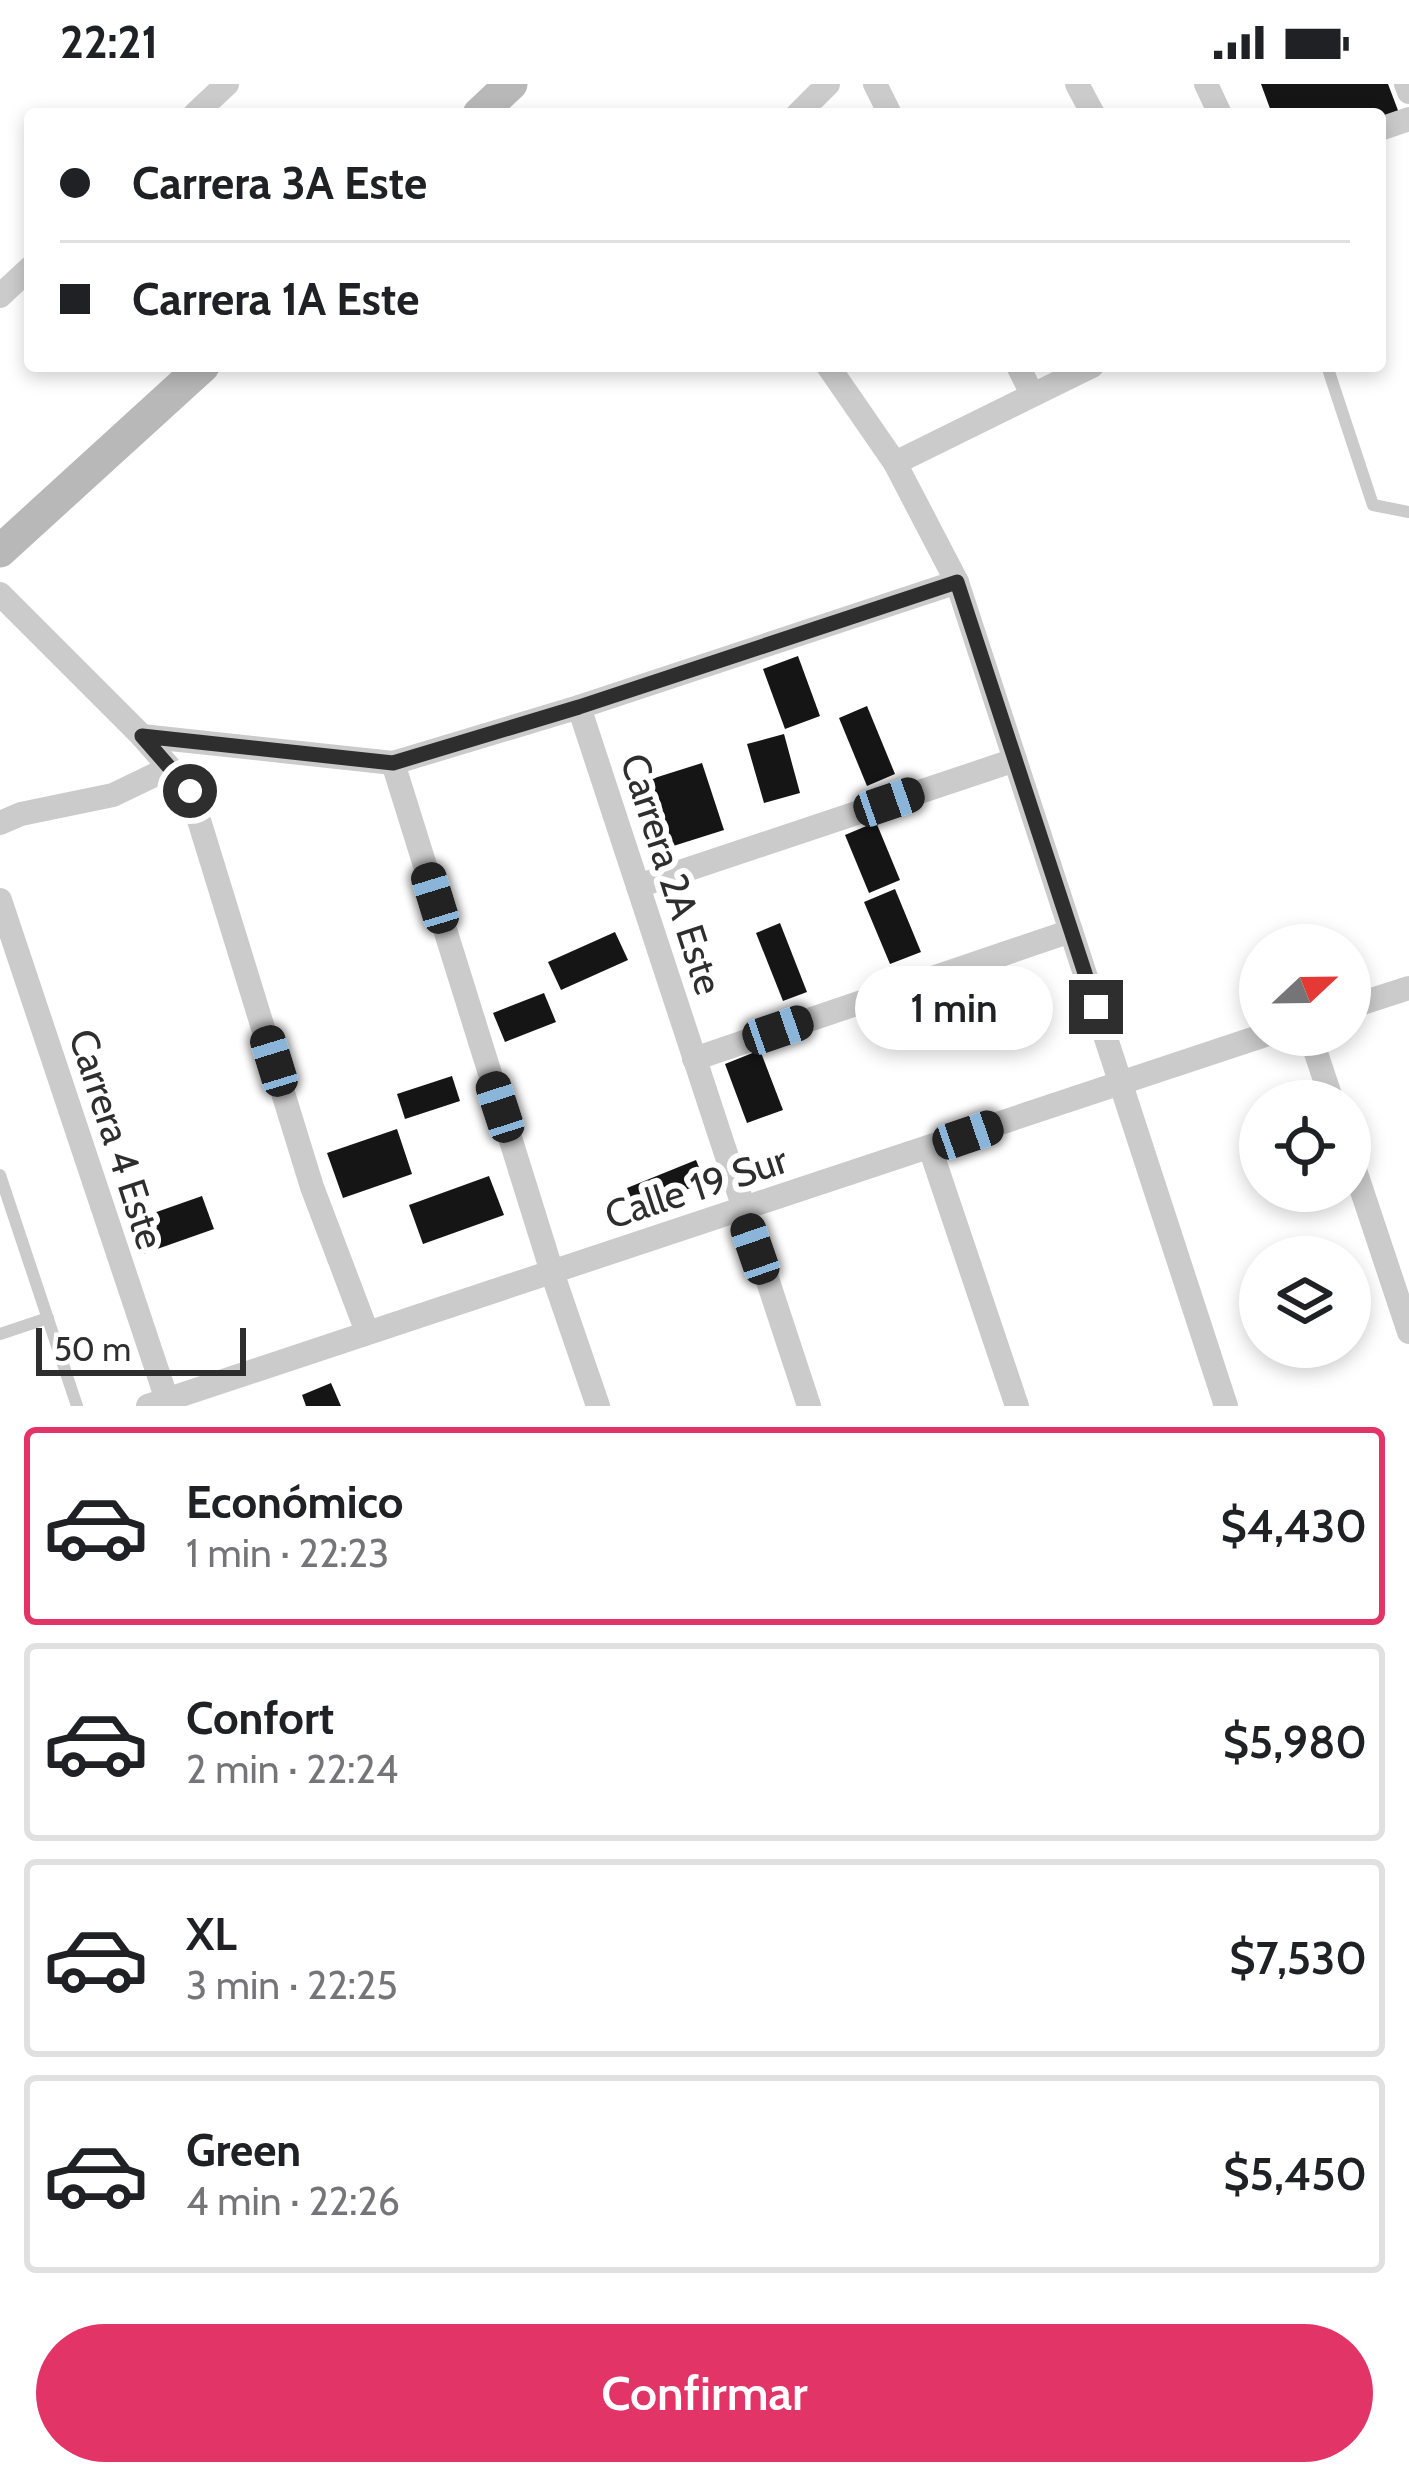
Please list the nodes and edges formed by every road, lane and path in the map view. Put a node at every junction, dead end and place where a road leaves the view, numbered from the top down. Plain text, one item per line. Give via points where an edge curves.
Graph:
1 (227, 84) edge
2 (512, 84) edge
3 (828, 84) edge
4 (201, 108) edge
5 (485, 108) edge
6 (804, 108) edge
7 (24, 274) edge
8 (0, 296) edge
9 (195, 372) edge
10 (832, 372) edge
11 (1021, 372) edge
12 (1079, 372) edge
13 (1329, 372) dead end
14 (1032, 394) junction
15 (896, 463) junction
16 (1409, 512) edge
17 (0, 551) edge
18 (957, 582) junction
19 (0, 594) edge
20 (579, 707) junction
21 (142, 736) junction
22 (1015, 760) junction
23 (393, 763) junction
24 (169, 768) junction
25 (0, 823) edge
26 (638, 886) junction
27 (0, 900) edge
28 (1071, 931) junction
29 (1409, 988) edge
30 (1371, 1000) edge
31 (1239, 1043) edge
32 (694, 1059) junction
33 (1121, 1082) junction
34 (930, 1148) junction
35 (0, 1175) edge
36 (742, 1209) junction
37 (1369, 1212) edge
38 (552, 1271) junction
39 (48, 1318) junction
40 (368, 1332) junction
41 (1409, 1332) edge
42 (0, 1334) edge
43 (157, 1403) edge
44 (76, 1406) edge
45 (598, 1406) edge
46 (809, 1406) edge
47 (1017, 1406) edge
48 (1226, 1406) edge

1 - 4 street
2 - 5 main road
3 - 6 street
7 - 8 street
9 - 17 main road
10 - 15 street
11 - 14 street
12 - 14 street
13 - 16 lane via 1372,505
14 - 15 street
15 - 18 street
18 - 20 street
18 - 22 street
19 - 21 street
20 - 23 street
20 - 26 street, Carrera 2A Este
21 - 23 street
21 - 24 street
22 - 26 street
22 - 28 street
23 - 38 street
24 - 25 street via 112,794
24 - 40 street via 190,791 312,1186
26 - 32 street, Carrera 2A Este
27 - 43 street, Carrera 4 Este
28 - 32 street
28 - 33 street
29 - 30 street
31 - 33 street, Calle 19 Sur
32 - 36 street, Carrera 2A Este
33 - 34 street, Calle 19 Sur
33 - 48 street
34 - 36 street, Calle 19 Sur
34 - 47 street
35 - 39 lane
36 - 38 street, Calle 19 Sur
36 - 46 street, Carrera 2A Este
37 - 41 street
38 - 40 street, Calle 19 Sur
38 - 45 street
39 - 42 lane
39 - 44 lane
40 - 43 street, Calle 19 Sur

